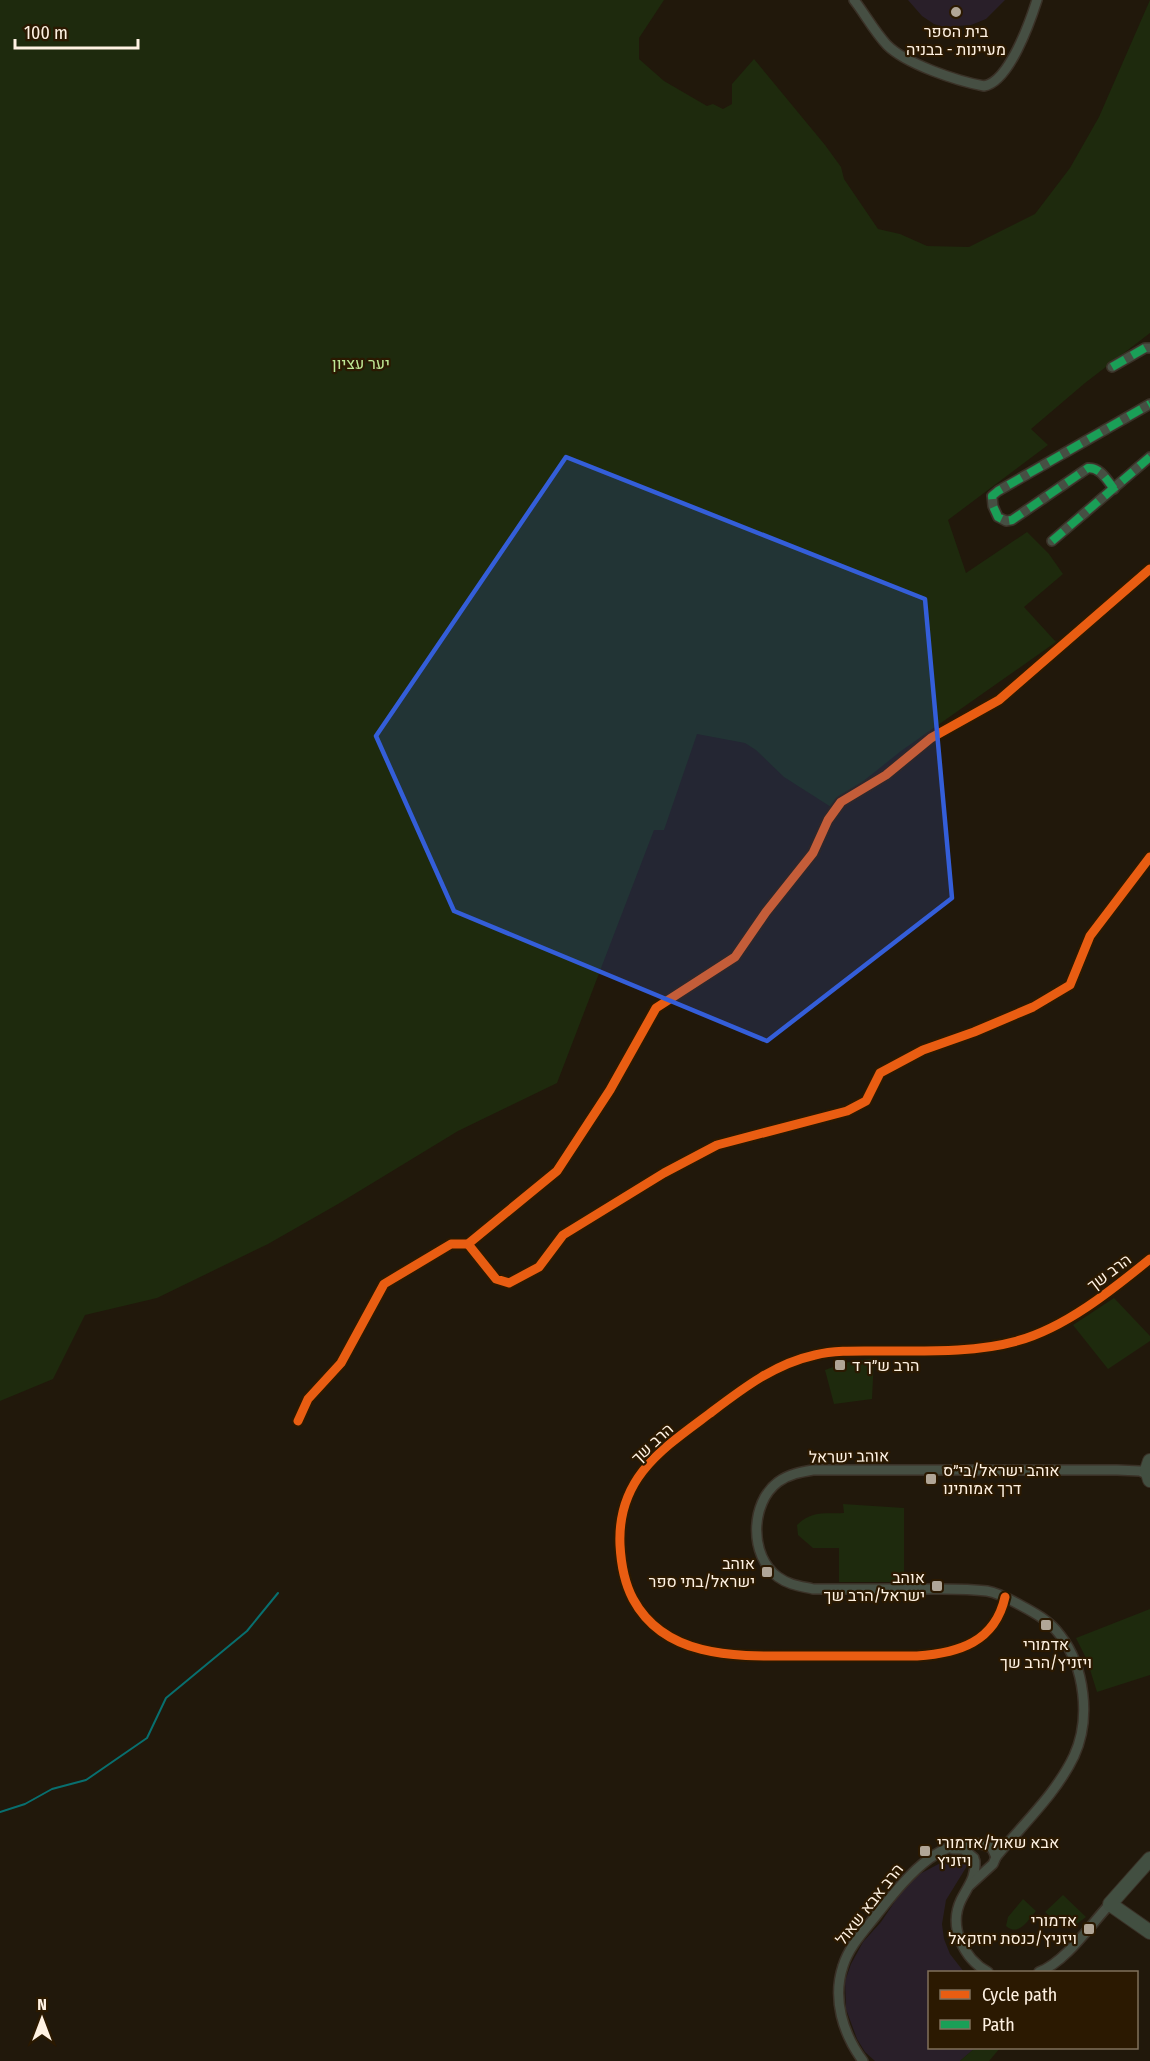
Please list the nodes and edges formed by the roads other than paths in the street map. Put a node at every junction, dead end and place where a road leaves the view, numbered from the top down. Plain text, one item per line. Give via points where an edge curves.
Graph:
1 (854, 0) edge
2 (1036, 0) edge
3 (1150, 348) edge
4 (1112, 368) dead end
5 (1150, 404) edge
6 (1150, 457) edge
7 (1114, 489) junction
8 (1052, 541) dead end
9 (1150, 569) edge
10 (1150, 857) edge
11 (468, 1244) junction
12 (1150, 1259) edge
13 (298, 1421) dead end
14 (1149, 1469) edge
15 (1005, 1597) junction
16 (1014, 1835) junction
17 (987, 1846) junction
18 (948, 1849) junction
19 (996, 1857) junction
20 (974, 1859) junction
21 (1150, 1859) edge
22 (990, 1866) junction
23 (970, 1885) junction
24 (1110, 1904) junction
25 (1150, 1932) edge
26 (987, 1971) edge
27 (1043, 1971) edge
28 (863, 2061) edge

1 - 2 street via 881,38 898,54 917,65 984,86 996,81 1015,52
3 - 4 street
5 - 7 street via 998,491 992,500 998,517 1012,520 1093,467
6 - 7 street
7 - 8 street
9 - 11 street via 999,700 931,738 886,775 841,802 828,819 813,853 735,957 656,1008 610,1090 557,1171
10 - 11 street via 1090,936 1070,985 1033,1007 923,1050 880,1072 866,1101 847,1111 717,1145 563,1235 539,1267 509,1283 496,1279
11 - 13 street via 451,1244 384,1284 341,1363 308,1399
12 - 15 street, הרב שך via 1082,1309 1020,1340 969,1350 829,1352 777,1368 738,1392 652,1459 632,1488 623,1511 621,1556 624,1575 638,1608 661,1631 708,1652 747,1656 939,1653 980,1638 996,1621
14 - 15 street, אוהב ישראל via 813,1470 793,1473 777,1482 759,1511 757,1529 765,1562 792,1585 813,1589 958,1589
15 - 16 street, אוהב ישראל via 1048,1622 1061,1635 1076,1665 1084,1704 1074,1756 1057,1785
16 - 17 street
16 - 19 street, אוהב ישראל
17 - 18 street, הרב אבא שאול
17 - 19 street
17 - 20 street via 978,1848
18 - 20 street via 963,1849
18 - 28 street, הרב אבא שאול via 926,1861 903,1882 859,1937 843,1966 839,1993 842,2019
19 - 22 street
20 - 22 street via 983,1867
20 - 23 street via 975,1873
21 - 24 street
22 - 23 street
23 - 26 street via 958,1909 958,1934 972,1960
24 - 25 street
24 - 27 street via 1066,1953

